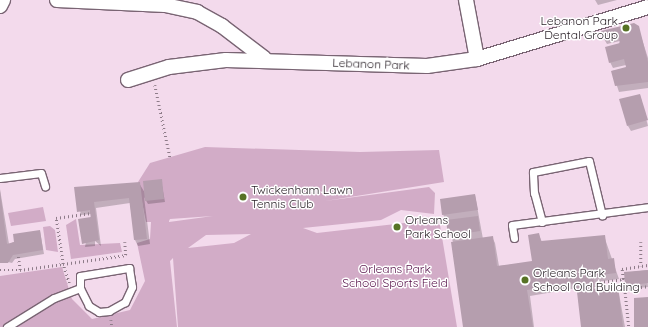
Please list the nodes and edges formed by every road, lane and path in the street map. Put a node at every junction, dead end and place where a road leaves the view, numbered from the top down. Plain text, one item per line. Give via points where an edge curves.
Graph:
1 (3, 0) edge
2 (57, 0) edge
3 (466, 0) edge
4 (166, 2) edge
5 (0, 6) edge
6 (648, 7) edge
7 (264, 58) junction
8 (477, 59) junction
9 (148, 73) junction
10 (128, 80) dead end
11 (170, 157) dead end
12 (0, 178) edge
13 (45, 186) dead end
14 (648, 207) edge
15 (90, 213) dead end
16 (602, 215) junction
17 (542, 222) junction
18 (514, 238) dead end
19 (124, 242) dead end
20 (641, 242) dead end
21 (126, 254) junction
22 (18, 255) dead end
23 (63, 264) junction
24 (648, 265) edge
25 (641, 266) junction
26 (127, 269) junction
27 (0, 270) edge
28 (20, 270) junction
29 (66, 274) dead end
30 (623, 279) junction
31 (600, 282) dead end
32 (648, 286) edge
33 (80, 288) junction
34 (625, 289) junction
35 (6, 327) edge
36 (629, 327) edge

1 - 5 street
2 - 4 street
3 - 8 street
4 - 7 street via 197,12 222,26
6 - 8 street, Lebanon Park via 565,29
7 - 8 street, Lebanon Park via 427,66
7 - 9 street, Lebanon Park via 189,63
9 - 10 street, Lebanon Park
9 - 11 path via 155,86
12 - 13 lane via 41,173
14 - 16 lane
15 - 23 path via 56,218
16 - 17 lane
16 - 17 lane via 589,161 533,172 534,193
17 - 18 lane via 512,225
19 - 21 path
20 - 25 path
21 - 23 path
21 - 26 path
22 - 28 path
23 - 28 path
23 - 29 path
24 - 25 path
25 - 30 path via 622,269
26 - 33 lane via 80,276
26 - 33 lane via 132,287 125,302 115,309 99,312 89,306
27 - 28 path
30 - 31 path
30 - 34 path
32 - 34 path
33 - 35 lane via 54,298
34 - 36 path

